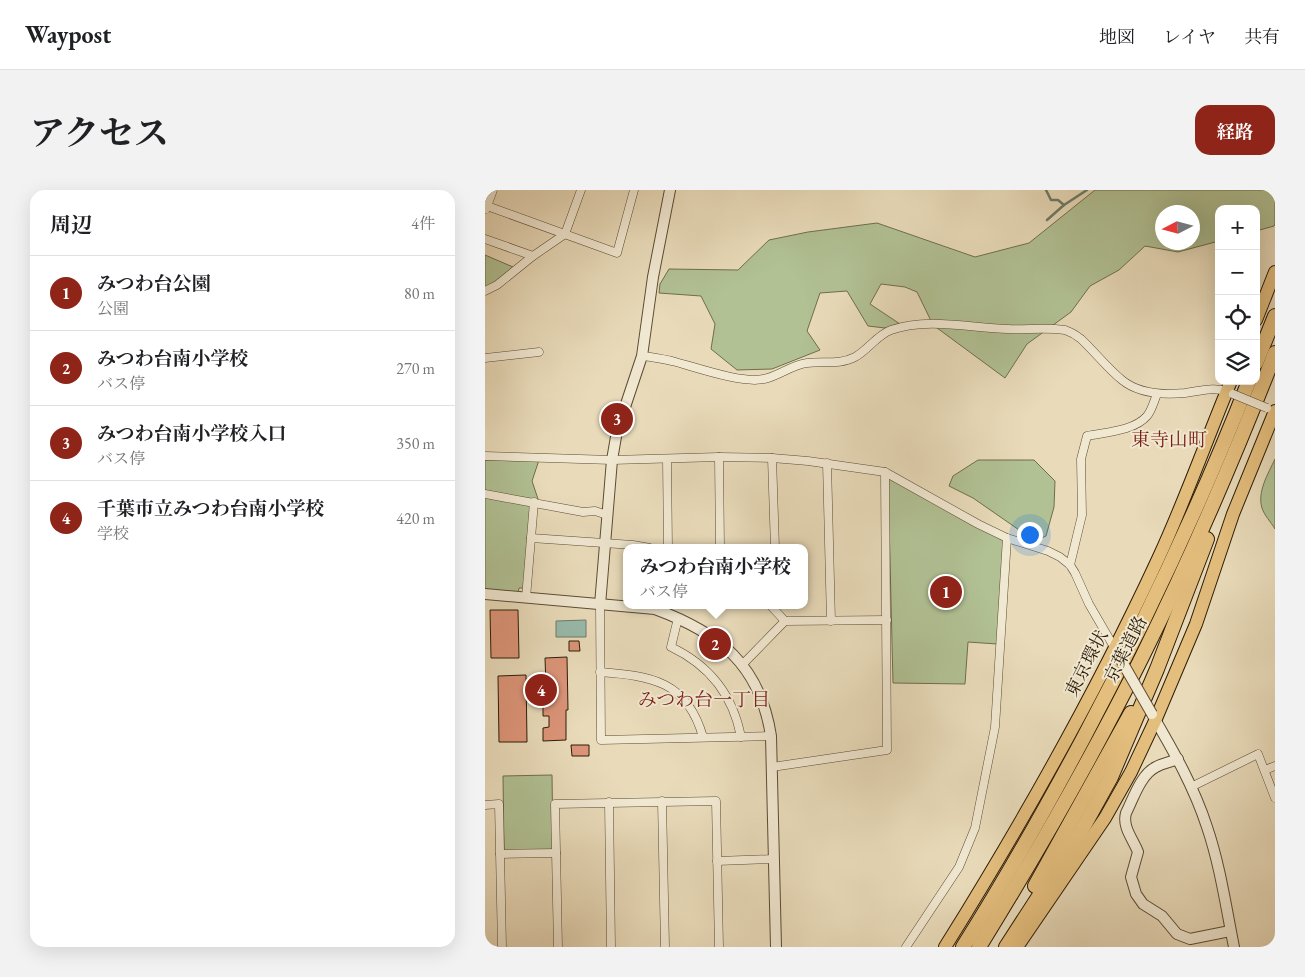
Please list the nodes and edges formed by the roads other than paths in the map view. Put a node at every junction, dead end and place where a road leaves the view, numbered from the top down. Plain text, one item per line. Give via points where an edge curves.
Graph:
1 (493, 190) edge
2 (581, 190) edge
3 (633, 190) edge
4 (670, 190) edge
5 (486, 208) edge
6 (565, 234) junction
7 (485, 239) edge
8 (533, 256) junction
9 (1275, 272) edge
10 (485, 291) edge
11 (1260, 310) edge
12 (1275, 316) edge
13 (539, 352) dead end
14 (1260, 353) edge
15 (1275, 353) edge
16 (642, 356) junction
17 (485, 358) edge
18 (1247, 385) edge
19 (1230, 389) edge
20 (1157, 394) junction
21 (1273, 410) edge
22 (1246, 428) junction
23 (485, 456) edge
24 (719, 457) junction
25 (772, 458) junction
26 (667, 459) junction
27 (612, 460) junction
28 (827, 464) junction
29 (885, 472) junction
30 (485, 494) edge
31 (534, 502) junction
32 (607, 515) junction
33 (531, 538) junction
34 (1007, 538) junction
35 (605, 543) junction
36 (668, 544) edge
37 (720, 544) edge
38 (775, 544) edge
39 (623, 545) edge
40 (1070, 565) junction
41 (485, 594) edge
42 (526, 598) junction
43 (600, 605) junction
44 (623, 607) edge
45 (655, 609) edge
46 (778, 609) edge
47 (678, 618) junction
48 (887, 620) junction
49 (785, 621) junction
50 (831, 621) junction
51 (1115, 650) junction
52 (742, 665) junction
53 (1157, 669) junction
54 (600, 672) junction
55 (1153, 717) junction
56 (771, 736) junction
57 (703, 737) junction
58 (741, 737) junction
59 (1178, 759) junction
60 (1275, 766) edge
61 (772, 767) junction
62 (1265, 770) junction
63 (1191, 786) junction
64 (1275, 798) edge
65 (609, 802) junction
66 (662, 802) junction
67 (485, 804) edge
68 (556, 853) junction
69 (500, 854) junction
70 (774, 859) junction
71 (717, 861) junction
72 (1002, 898) junction
73 (1230, 931) junction
74 (502, 947) edge
75 (558, 947) edge
76 (611, 947) edge
77 (665, 947) edge
78 (719, 947) edge
79 (775, 947) edge
80 (906, 947) edge
81 (945, 947) edge
82 (963, 947) edge
83 (979, 947) edge
84 (997, 947) edge
85 (1006, 947) edge
86 (1017, 947) edge
87 (1233, 947) edge

1 - 5 street
2 - 6 street
3 - 6 street via 617,253
4 - 16 street
5 - 6 street
6 - 8 street
7 - 8 street
8 - 10 street
9 - 11 highway
12 - 14 highway
13 - 17 street
15 - 22 highway, 京葉道路
16 - 20 street via 745,379 765,379 806,363 849,360 885,333 901,328 928,324 1010,330 1054,329 1067,331 1081,339 1122,380
16 - 27 street via 620,420
18 - 72 highway, 京葉道路 via 1197,507 1131,648
19 - 20 street via 1206,388
19 - 21 street, bridge
19 - 51 highway, 東京環状
20 - 40 street via 1147,416 1140,422 1087,436 1081,459 1082,515
21 - 55 highway via 1196,624
22 - 53 highway
22 - 72 highway, 京葉道路 via 1179,581 1141,658 1080,773
23 - 27 street
24 - 25 street
24 - 26 street
24 - 37 street
25 - 28 street
25 - 38 street
26 - 27 street
26 - 36 street
27 - 32 street
28 - 29 street
28 - 50 street
29 - 34 street
29 - 48 street
30 - 31 street
31 - 32 street
31 - 33 street
32 - 35 street
33 - 35 street
33 - 42 street
34 - 40 street via 1047,551
34 - 80 street via 995,727 975,828 959,867
35 - 39 street
35 - 43 street
40 - 51 street
41 - 42 street
42 - 43 street
43 - 44 street
43 - 54 street
45 - 47 street
46 - 49 street
47 - 52 street via 717,639
47 - 58 street via 671,646 697,662 720,686 735,714
48 - 50 street
48 - 61 street via 887,750
49 - 50 street
49 - 52 street
51 - 55 street, bridge
51 - 81 highway, 東京環状 via 1015,832
52 - 56 street via 766,708
53 - 84 highway
53 - 85 highway via 1111,777 1080,833
54 - 57 street via 644,676 666,685 694,712
54 - 57 street via 601,740
55 - 59 street
55 - 86 highway via 1131,772 1105,818
56 - 58 street
56 - 61 street
57 - 58 street
59 - 63 street
59 - 73 street via 1154,767 1145,777 1125,819 1138,852 1131,877 1136,894 1143,904 1162,916 1183,937 1190,939
60 - 62 street
61 - 70 street
62 - 63 street via 1258,754
62 - 64 street
63 - 73 street via 1215,853
65 - 66 street
65 - 68 street via 555,804
65 - 76 street
66 - 71 street via 715,801
66 - 77 street
67 - 69 street via 499,804
68 - 69 street
68 - 75 street
69 - 74 street
70 - 71 street
70 - 79 street
71 - 78 street
72 - 82 highway, 京葉道路
72 - 83 highway, 京葉道路
73 - 87 street

